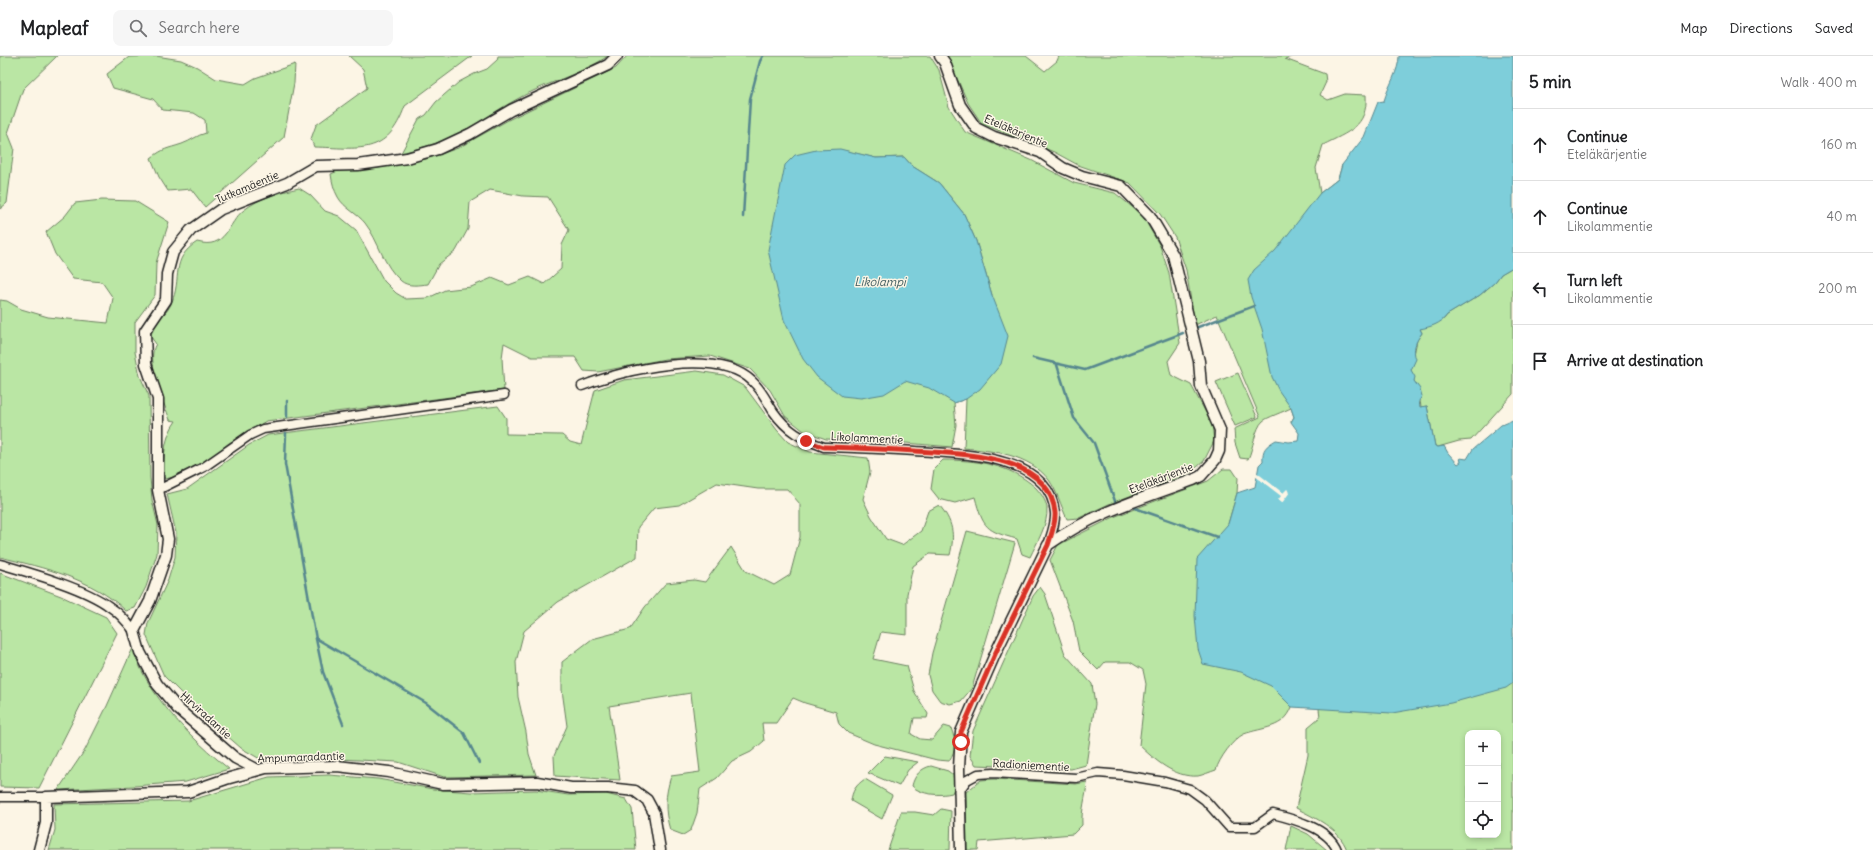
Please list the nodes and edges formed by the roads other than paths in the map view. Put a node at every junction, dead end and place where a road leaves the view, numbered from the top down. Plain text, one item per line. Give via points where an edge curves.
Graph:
1 (617, 56) edge
2 (940, 56) edge
3 (582, 386) dead end
4 (504, 395) dead end
5 (158, 490) junction
6 (1048, 545) junction
7 (0, 564) edge
8 (134, 631) junction
9 (258, 770) junction
10 (959, 791) junction
11 (0, 797) edge
12 (46, 797) junction
13 (39, 850) edge
14 (660, 850) edge
15 (961, 850) edge
16 (1337, 850) edge

1 - 5 street, Tutkamäentie via 608,65 511,110 438,150 407,158 358,165 316,166 287,183 221,209 192,230 173,252 167,274 166,300 145,331 146,364 158,399
2 - 6 street, Eteläkärjentie via 960,105 976,128 994,137 1040,152 1063,168 1082,176 1121,186 1150,216 1173,255 1199,361 1201,386 1220,430 1219,451 1215,460 1201,476 1111,510
3 - 6 street, Likolammentie via 595,380 640,369 711,364 740,372 751,380 764,393 782,423 806,441 824,447 977,455 1007,462 1028,472 1042,484 1052,500 1055,513
4 - 5 street via 264,429 250,435 204,467
5 - 8 street, Tutkamäentie via 168,539 166,555 150,601
6 - 10 street, Eteläkärjentie via 996,652 961,732
7 - 8 street, Hirviradantie via 86,593 110,606
8 - 9 street, Hirviradantie via 140,652 157,684 178,709 235,758
9 - 12 street, Ampumaradantie via 188,792
9 - 14 street, Ampumaradantie via 337,766 389,772 443,784 537,782 571,788 635,791 647,800 654,813
10 - 15 street, Eteläkärjentie
10 - 16 street, Radioniementie via 967,780 978,774 993,773 1076,778 1098,773 1166,782 1190,788 1229,827 1256,827 1273,814 1296,819 1311,826 1335,844
11 - 12 street
12 - 13 street via 46,823

